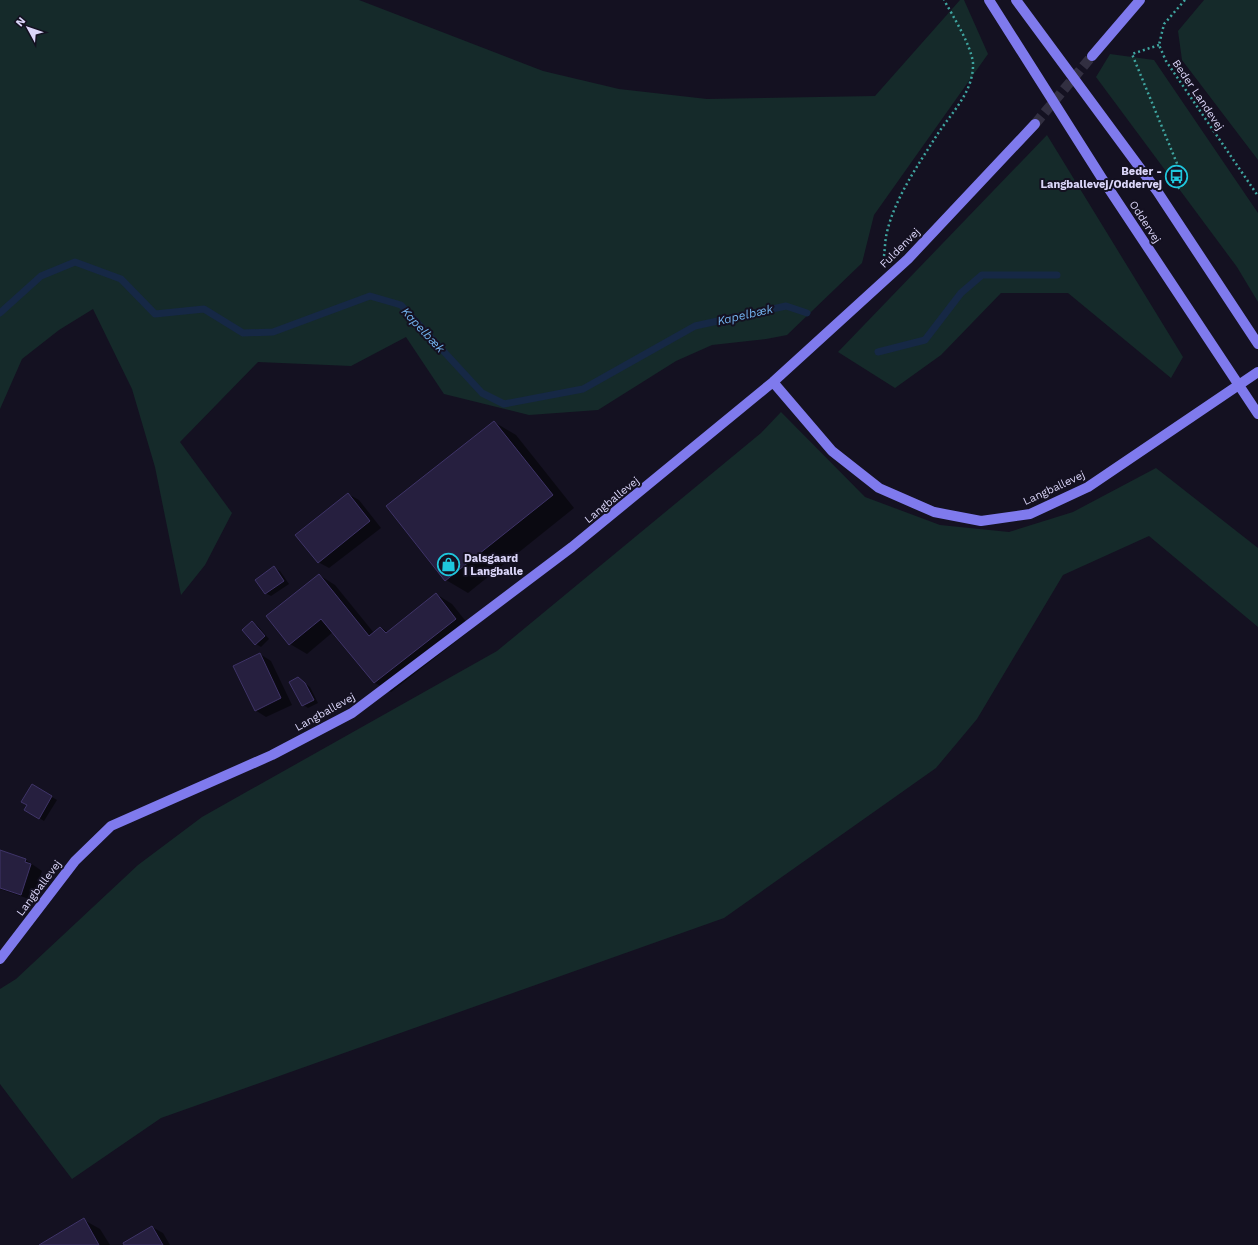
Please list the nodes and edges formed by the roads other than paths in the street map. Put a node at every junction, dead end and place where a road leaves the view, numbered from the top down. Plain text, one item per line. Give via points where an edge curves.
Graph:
1 (989, 0) edge
2 (1016, 0) edge
3 (1140, 0) edge
4 (1092, 56) tunnel mouth
5 (1035, 124) tunnel mouth
6 (1258, 344) edge
7 (1258, 372) edge
8 (774, 382) junction
9 (1238, 386) junction
10 (1258, 414) edge
11 (0, 959) edge

1 - 9 street, Oddervej
2 - 6 street via 1162,199
3 - 4 street
5 - 8 street, Fuldenvej via 908,258
7 - 9 street, Langballevej
8 - 9 street, Langballevej via 832,451 879,488 934,512 981,521 1030,514 1088,487
8 - 11 street, Langballevej via 572,548 352,713 272,755 111,826 75,861
9 - 10 street, Oddervej

